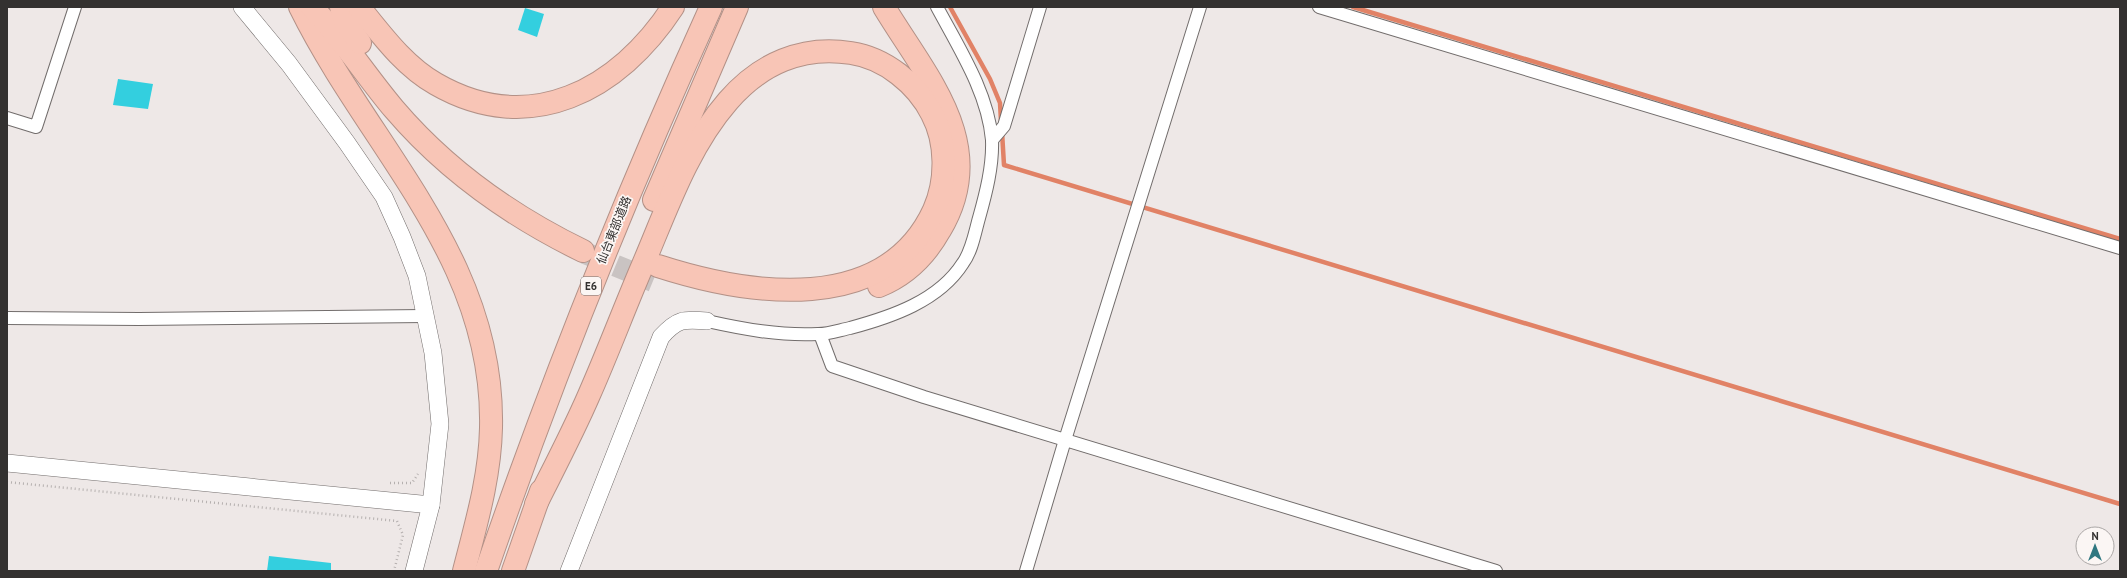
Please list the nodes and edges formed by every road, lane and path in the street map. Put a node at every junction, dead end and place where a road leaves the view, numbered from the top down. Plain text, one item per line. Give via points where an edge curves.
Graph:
1 (75, 7) edge
2 (242, 7) edge
3 (288, 7) edge
4 (300, 7) edge
5 (312, 7) edge
6 (322, 7) edge
7 (673, 7) edge
8 (711, 7) edge
9 (738, 7) edge
10 (884, 7) edge
11 (937, 7) edge
12 (1040, 7) edge
13 (1200, 7) edge
14 (1318, 7) edge
15 (344, 15) edge
16 (314, 36) junction
17 (7, 118) edge
18 (998, 134) junction
19 (585, 245) tunnel mouth
20 (2120, 248) edge
21 (425, 316) junction
22 (7, 318) edge
23 (707, 321) joint
24 (820, 334) junction
25 (1065, 440) junction
26 (438, 457) junction
27 (7, 463) edge
28 (7, 482) edge
29 (384, 483) dead end
30 (536, 504) junction
31 (431, 505) junction
32 (394, 571) edge
33 (414, 571) edge
34 (464, 571) edge
35 (486, 571) edge
36 (513, 571) edge
37 (569, 571) edge
38 (1026, 571) edge
39 (1496, 571) edge

1 - 17 street via 36,127
2 - 21 street via 289,64 384,197 417,276
3 - 16 highway
4 - 16 highway
5 - 15 highway
6 - 15 highway
7 - 15 highway via 639,51 602,82 580,94 531,106 506,106 482,102 458,95 435,84 396,51
8 - 35 highway, 仙台東部道路 / E6 via 667,102 616,223 553,385
9 - 30 highway, E6 via 641,232
10 - 30 highway via 940,96 955,136 958,176 955,198 947,219 922,257 887,283 849,298 820,303 766,304 742,301 692,292 655,274 770,290 828,288 878,271 914,242 928,221 938,201 943,179 941,138 933,114 918,93 900,75 880,63 856,54 836,51 818,51 782,60 761,71 727,102 678,183 589,396
11 - 18 street via 966,61
12 - 18 street
13 - 25 street
14 - 20 street
15 - 19 highway via 366,52 407,103 468,161
16 - 34 highway via 441,238 456,266 478,324 490,394 491,429 483,496
18 - 24 street via 983,203 964,263 933,293 905,311
21 - 22 street
21 - 26 street via 433,353 439,416
23 - 24 street via 772,333
23 - 37 street via 682,320 672,325 661,337
24 - 25 street via 832,366
25 - 38 street
25 - 39 street
26 - 29 path via 426,464 412,483
26 - 31 street
27 - 31 street
28 - 32 path via 397,521 403,536
30 - 36 highway, E6
31 - 33 street

